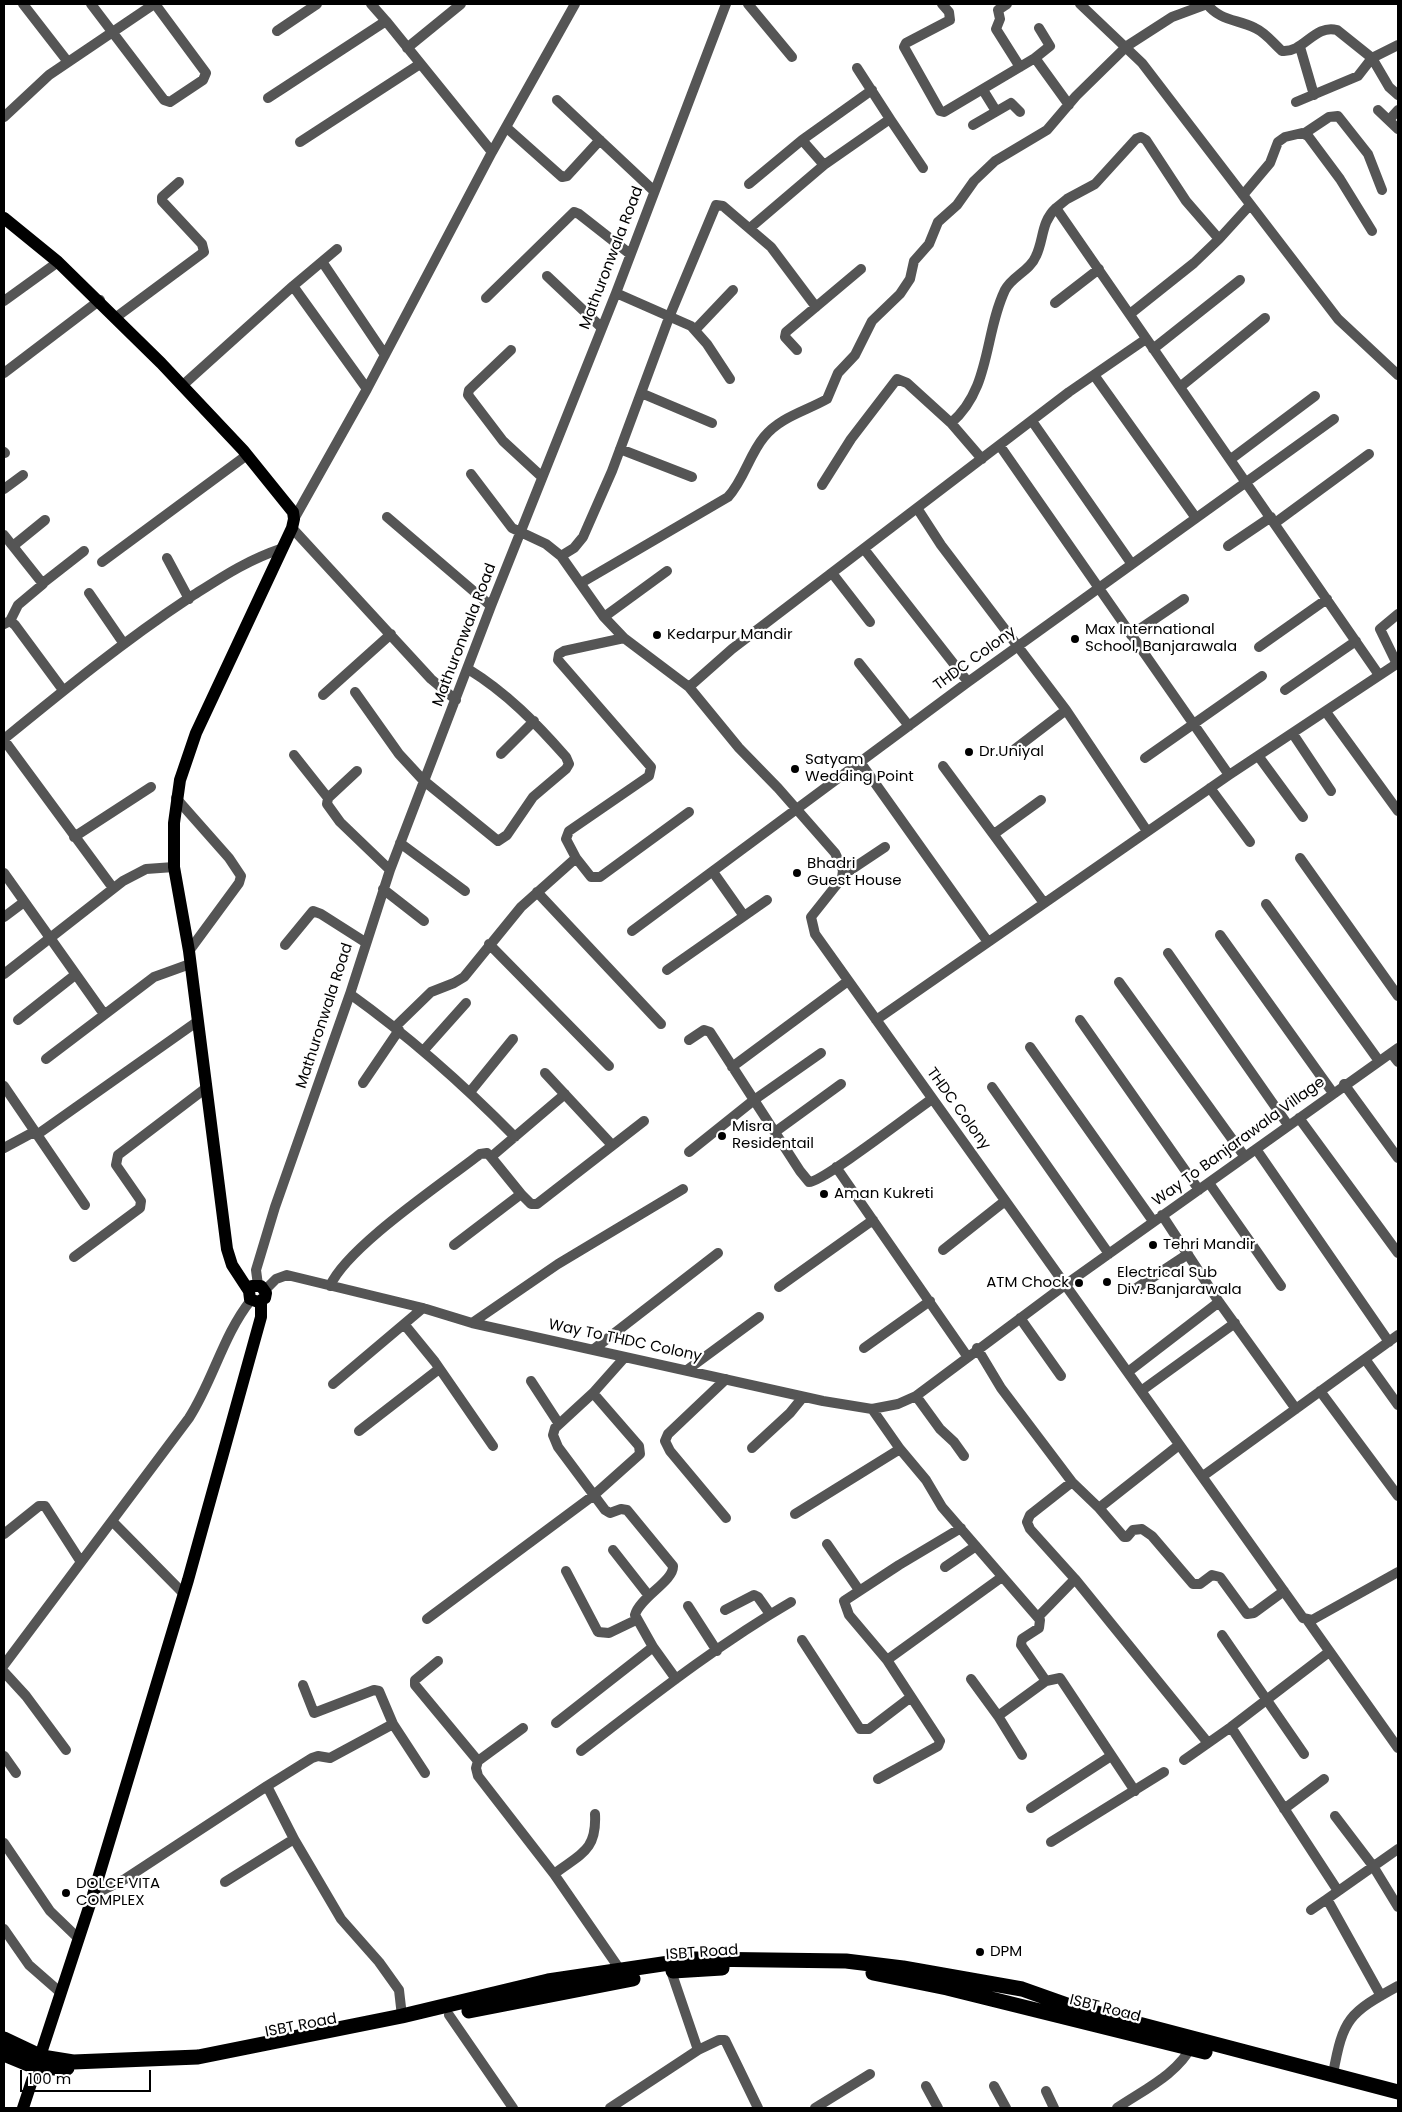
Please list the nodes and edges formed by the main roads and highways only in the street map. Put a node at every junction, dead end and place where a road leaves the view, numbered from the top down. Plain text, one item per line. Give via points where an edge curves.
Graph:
1 (4, 218) edge
2 (949, 1982) junction
3 (4, 2039) edge
4 (1193, 2044) junction
5 (4, 2054) edge
6 (40, 2062) junction
7 (1389, 2092) edge
8 (1398, 2101) edge
9 (23, 2108) edge

1 - 6 main road via 100,300 183,385 291,508 293,524 196,733 176,798 174,823 174,867 189,950 227,1249 232,1265 257,1293 258,1327 183,1593
2 - 4 highway, ISBT Road
2 - 6 highway, ISBT Road via 867,1972 768,1966 671,1971 209,2062 103,2069
2 - 6 highway via 846,1961 696,1959 548,1981 402,2016 198,2057
3 - 6 highway
4 - 7 highway, ISBT Road
4 - 7 highway via 1332,2074
5 - 6 highway, ISBT Road
6 - 9 main road
7 - 8 highway, ISBT Road

